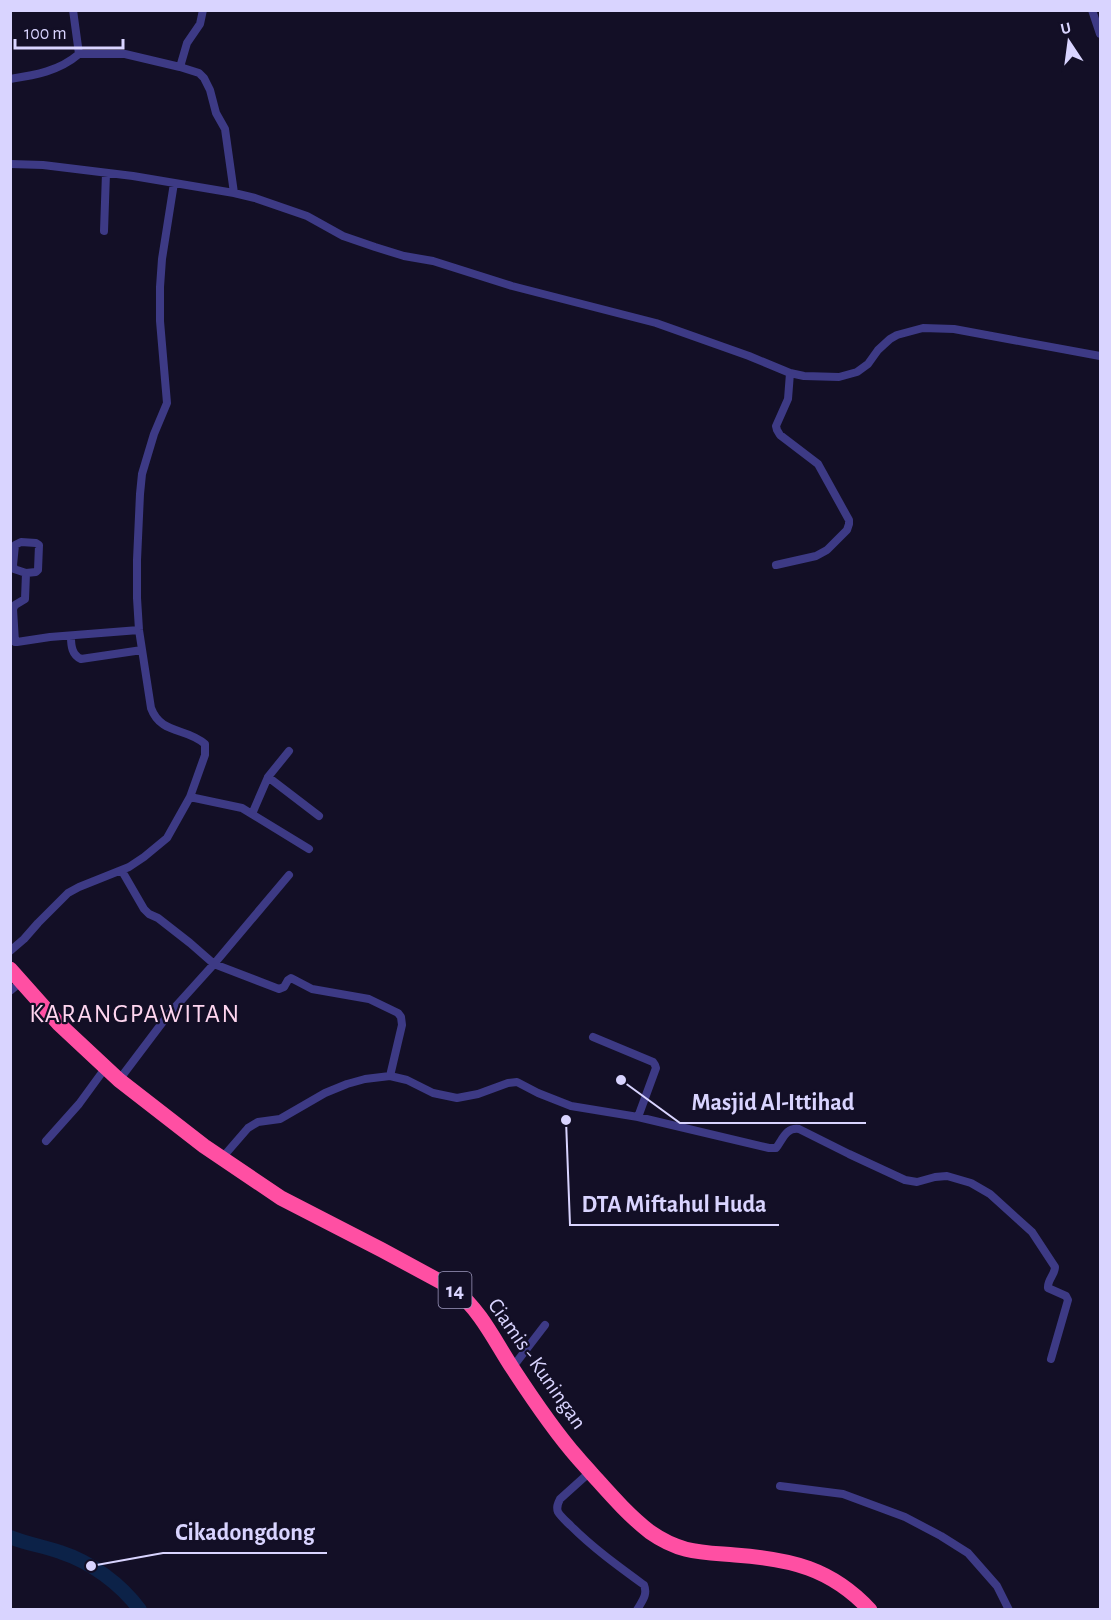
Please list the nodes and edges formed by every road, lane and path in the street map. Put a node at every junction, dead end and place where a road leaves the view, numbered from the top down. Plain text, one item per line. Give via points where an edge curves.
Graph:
1 (73, 10) edge
2 (204, 10) edge
3 (1092, 10) edge
4 (1101, 34) edge
5 (80, 54) junction
6 (180, 68) junction
7 (10, 79) edge
8 (10, 164) edge
9 (106, 173) junction
10 (174, 183) junction
11 (234, 193) junction
12 (104, 231) dead end
13 (1101, 356) edge
14 (790, 373) junction
15 (776, 565) dead end
16 (26, 573) dead end
17 (139, 630) junction
18 (71, 637) junction
19 (13, 640) edge
20 (142, 650) junction
21 (289, 751) dead end
22 (268, 777) junction
23 (190, 797) junction
24 (252, 814) junction
25 (319, 816) dead end
26 (309, 849) dead end
27 (122, 871) junction
28 (289, 875) dead end
29 (10, 951) edge
30 (214, 964) junction
31 (10, 969) edge
32 (16, 987) edge
33 (592, 1037) dead end
34 (106, 1067) junction
35 (390, 1076) junction
36 (119, 1080) junction
37 (638, 1117) junction
38 (46, 1141) dead end
39 (222, 1158) junction
40 (545, 1325) dead end
41 (1051, 1359) dead end
42 (512, 1368) junction
43 (590, 1472) junction
44 (780, 1486) dead end
45 (637, 1610) edge
46 (870, 1610) edge
47 (1009, 1610) edge

1 - 5 street
2 - 6 street via 200,24 186,44
3 - 4 street
5 - 6 street via 125,54
5 - 7 street via 66,65
6 - 11 street via 199,73 210,90 225,129
8 - 9 street
9 - 10 street
9 - 12 street
10 - 11 street
10 - 17 street via 160,288 167,403 141,484
11 - 14 street via 307,216 343,236 375,247 656,323
13 - 14 street via 934,328 897,335 883,344 863,369 850,375 819,377
14 - 15 street via 788,399 777,420 777,430 818,464 849,524 827,550
16 - 19 street via 25,599 13,609
17 - 18 street
17 - 20 street
18 - 19 street
18 - 20 street via 73,652 81,659
20 - 23 street via 154,717 164,726 205,744
21 - 22 street
22 - 24 street
22 - 25 street
23 - 24 street via 242,808
23 - 27 street via 167,838
24 - 26 street
27 - 29 street via 79,886
27 - 30 street via 144,909
28 - 30 street
30 - 35 street via 279,989 291,978 312,988 369,999 398,1013 402,1025
30 - 36 street via 168,1015
31 - 32 highway, Ciamis - Kuningan / 14
32 - 34 highway, Ciamis - Kuningan / 14
33 - 37 street via 656,1065
34 - 36 highway, Ciamis - Kuningan / 14
34 - 38 street
35 - 37 street via 457,1098 517,1082 571,1106
35 - 39 street via 347,1084 280,1119 253,1124
36 - 39 highway, Ciamis - Kuningan / 14
37 - 41 street via 773,1149 787,1132 799,1129 905,1180 917,1182 947,1176 963,1179 983,1190 1036,1236 1055,1271 1048,1287 1067,1298
39 - 42 highway, Ciamis - Kuningan / 14 via 281,1198 454,1289 483,1319
40 - 42 street
42 - 43 highway, Ciamis - Kuningan / 14
43 - 45 street via 560,1499 557,1509 601,1554 644,1585 645,1597
43 - 46 highway, Ciamis - Kuningan / 14 via 632,1516 669,1544 689,1551 766,1558 804,1566 837,1581
44 - 47 street via 834,1492 905,1517 941,1536 968,1553 997,1586

